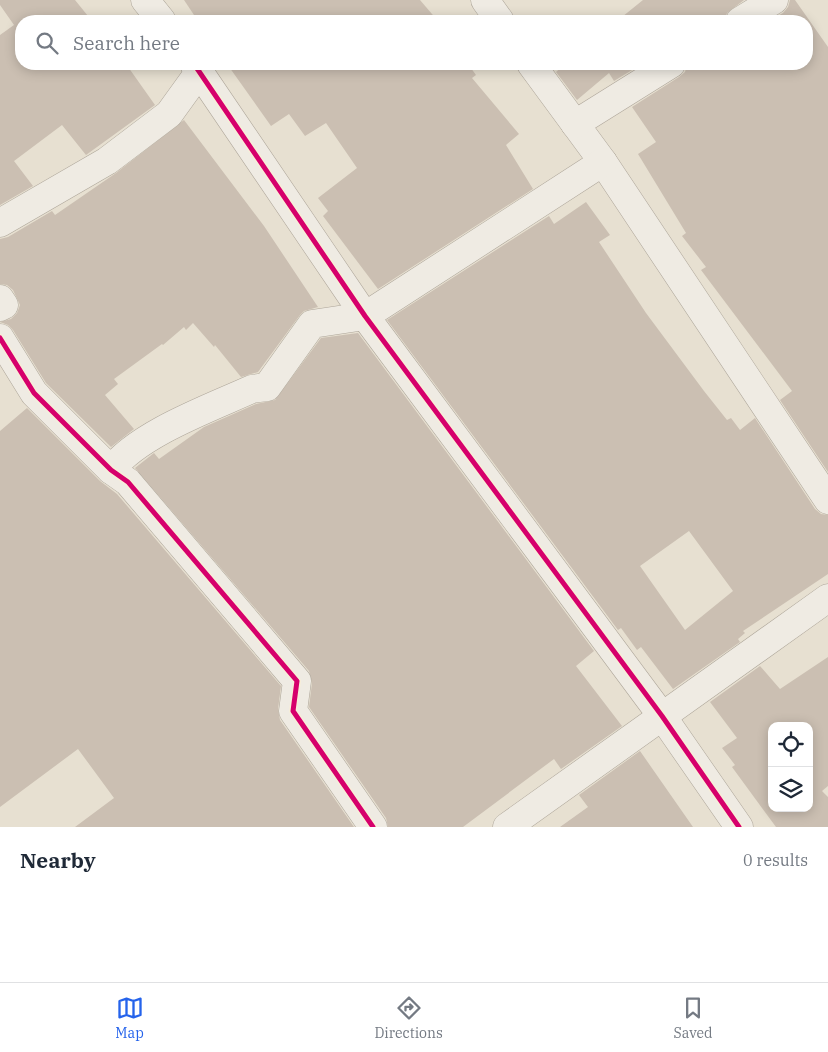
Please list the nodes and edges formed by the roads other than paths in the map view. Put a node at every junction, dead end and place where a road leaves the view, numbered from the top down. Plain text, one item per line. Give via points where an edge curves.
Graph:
1 (145, 0) edge
2 (484, 0) edge
3 (774, 0) edge
4 (157, 15) edge
5 (495, 15) edge
6 (750, 15) edge
7 (196, 70) edge
8 (198, 70) edge
9 (535, 70) edge
10 (662, 70) edge
11 (575, 124) junction
12 (604, 162) junction
13 (0, 223) edge
14 (0, 298) edge
15 (0, 306) edge
16 (365, 316) junction
17 (0, 338) edge
18 (111, 470) junction
19 (828, 500) edge
20 (828, 598) edge
21 (662, 716) junction
22 (373, 827) edge
23 (507, 827) edge
24 (739, 827) edge

1 - 4 street
2 - 5 street
3 - 6 street
7 - 13 street via 169,114 107,161
8 - 16 street
9 - 11 street
10 - 11 street
11 - 12 street
12 - 16 street
12 - 19 street
14 - 15 street via 4,305
16 - 18 street via 312,324 267,387 252,389 150,437
16 - 21 street
17 - 18 street via 34,393
18 - 22 street via 128,482 163,520 298,681 293,711
20 - 21 street
21 - 23 street
21 - 24 street

